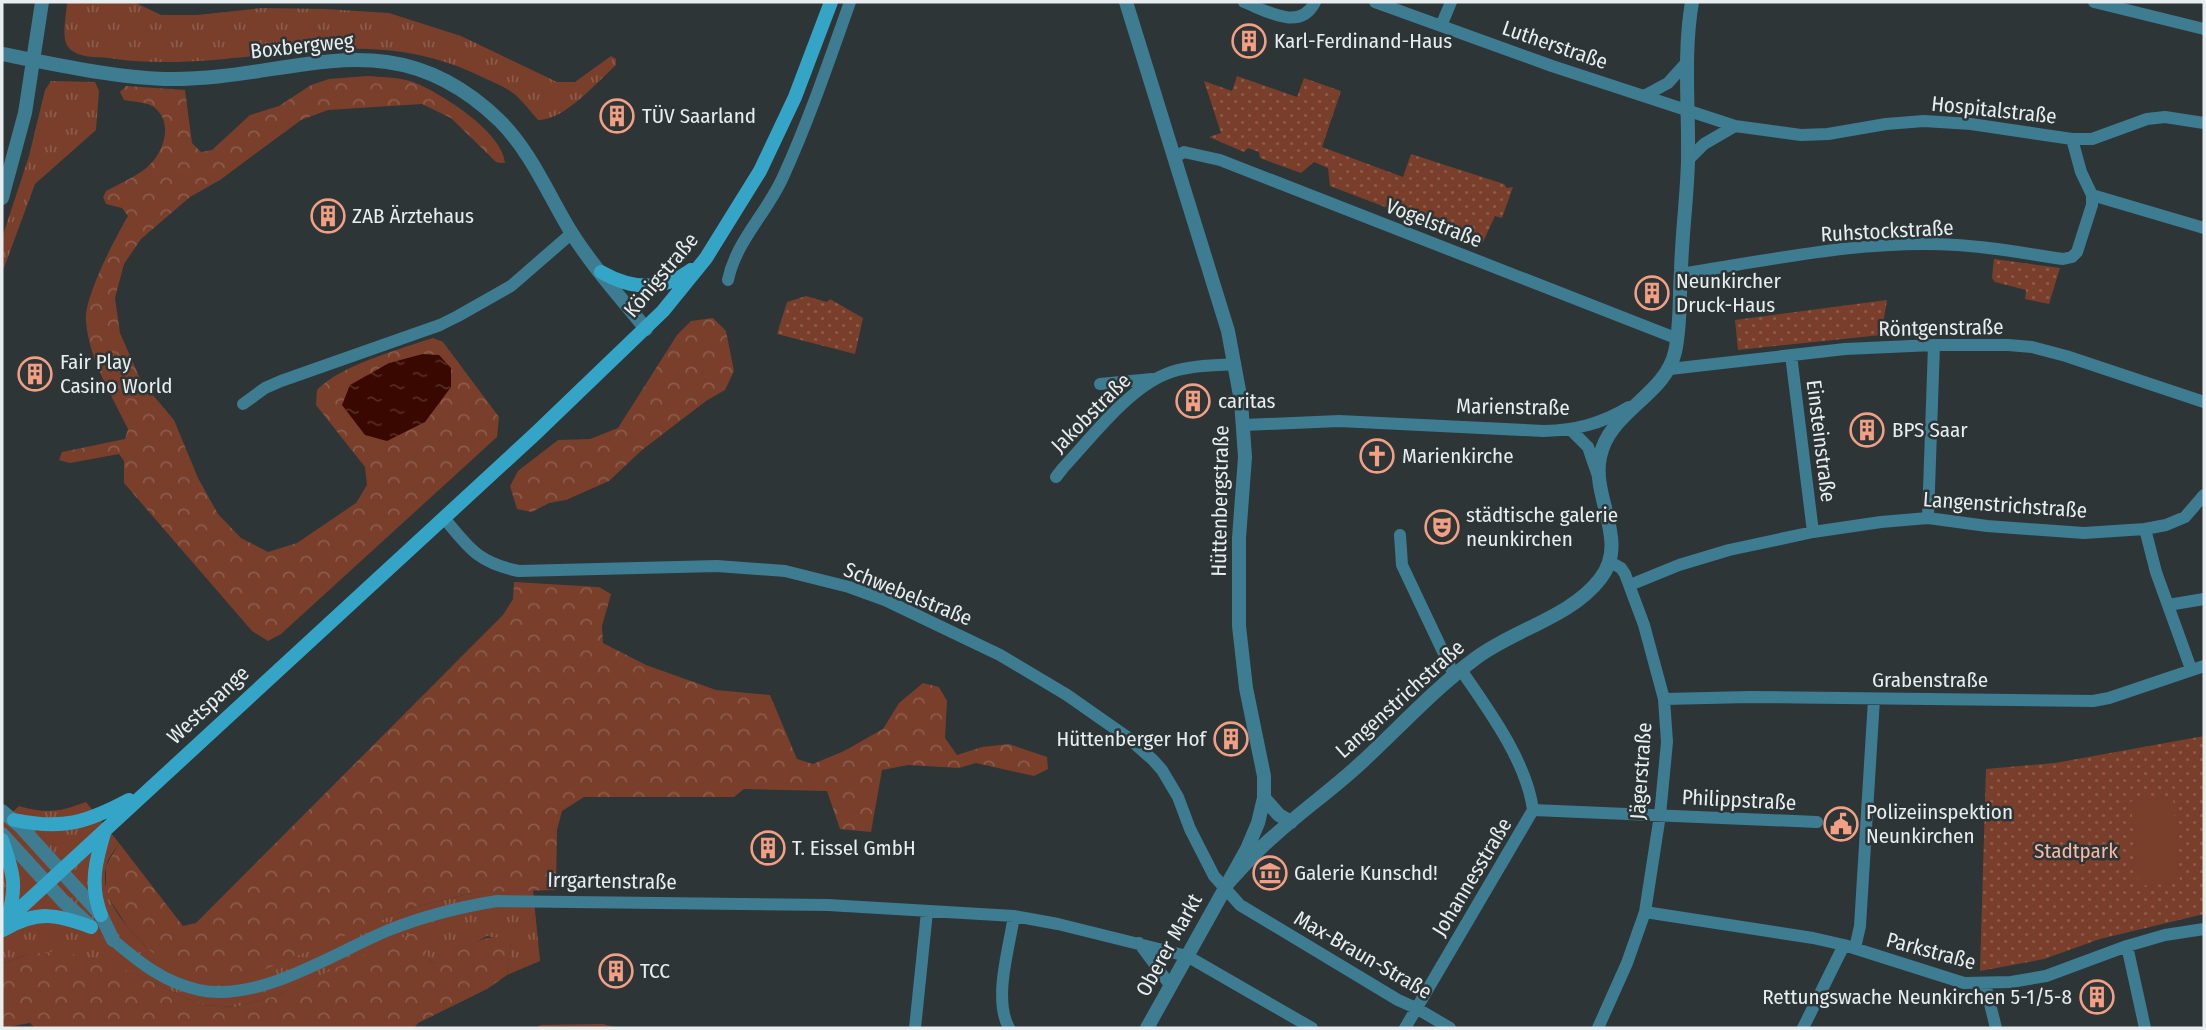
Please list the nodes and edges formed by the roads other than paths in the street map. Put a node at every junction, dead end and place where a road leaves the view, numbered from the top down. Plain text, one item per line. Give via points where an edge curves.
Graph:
1 (42, 2) edge
2 (831, 2) edge
3 (849, 2) edge
4 (1126, 2) edge
5 (1244, 2) edge
6 (1315, 2) edge
7 (1375, 2) edge
8 (1451, 2) edge
9 (1692, 2) edge
10 (2094, 2) edge
11 (1441, 26) junction
12 (2204, 29) edge
13 (2, 54) edge
14 (1687, 62) junction
15 (1644, 96) junction
16 (1687, 110) junction
17 (2204, 123) edge
18 (1735, 126) junction
19 (2072, 139) junction
20 (1175, 157) junction
21 (1688, 160) junction
22 (760, 171) junction
23 (782, 180) junction
24 (2092, 195) junction
25 (2, 198) edge
26 (2204, 228) edge
27 (572, 233) junction
28 (706, 258) junction
29 (601, 272) junction
30 (1681, 274) junction
31 (728, 281) dead end
32 (646, 329) junction
33 (1678, 339) junction
34 (1934, 345) junction
35 (1791, 355) junction
36 (1236, 364) junction
37 (1670, 369) junction
38 (1156, 379) junction
39 (1100, 384) dead end
40 (1638, 401) junction
41 (2204, 402) edge
42 (243, 404) dead end
43 (1244, 425) junction
44 (1572, 430) junction
45 (1056, 477) dead end
46 (1599, 480) junction
47 (2204, 495) edge
48 (444, 518) junction
49 (1928, 518) junction
50 (2145, 530) junction
51 (1813, 532) junction
52 (1400, 535) dead end
53 (1610, 562) junction
54 (1630, 585) junction
55 (2204, 599) edge
56 (2168, 605) junction
57 (2198, 667) edge
58 (1458, 672) junction
59 (1664, 699) junction
60 (1874, 699) junction
61 (146, 791) junction
62 (1264, 798) junction
63 (1533, 810) junction
64 (8, 815) edge
65 (1660, 816) junction
66 (1291, 822) junction
67 (1816, 822) dead end
68 (106, 829) junction
69 (2, 834) edge
70 (2, 840) edge
71 (60, 870) junction
72 (47, 883) junction
73 (1226, 886) junction
74 (927, 912) junction
75 (1645, 912) junction
76 (1014, 916) junction
77 (96, 921) junction
78 (3, 926) edge
79 (2204, 929) edge
80 (113, 940) joint
81 (1139, 943) junction
82 (2127, 946) junction
83 (1849, 947) junction
84 (1187, 956) junction
85 (1985, 984) junction
86 (1170, 985) junction
87 (1416, 1008) junction
88 (915, 1028) edge
89 (1009, 1028) edge
90 (1147, 1028) edge
91 (1312, 1028) edge
92 (1405, 1028) edge
93 (1450, 1028) edge
94 (1598, 1028) edge
95 (1803, 1028) edge
96 (1996, 1028) edge
97 (2145, 1028) edge

1 - 25 street via 25,113
2 - 22 main road, Königstraße via 795,97
3 - 23 street
4 - 20 street, Hüttenbergstraße
5 - 6 street via 1293,18 1303,17
7 - 11 street, Lutherstraße
8 - 11 street
9 - 14 street, Marienstraße
10 - 12 street
11 - 15 street, Lutherstraße
13 - 27 street, Boxbergweg via 164,79 343,59 407,66 471,95 503,124 525,152
14 - 15 street via 1668,83
14 - 16 street, Marienstraße
15 - 16 street, Lutherstraße
16 - 18 street, Hospitalstraße
16 - 21 street, Marienstraße
17 - 19 street, Hospitalstraße via 2147,119 2092,139
18 - 19 street, Hospitalstraße via 1801,135 1924,121
18 - 21 street via 1704,144
19 - 24 street
20 - 33 street, Vogelstraße via 1184,152 1220,160
20 - 36 street, Hüttenbergstraße
21 - 30 street, Marienstraße
22 - 23 street
22 - 28 main road, Königstraße
23 - 31 street via 731,264
24 - 26 street
24 - 30 street, Ruhstockstraße via 2077,252 2063,259 1956,245 1907,245
27 - 29 street, Boxbergweg
27 - 42 street via 511,286 481,304 440,325 281,381
28 - 29 main road via 679,277 649,286 618,282
28 - 32 main road, Königstraße
29 - 32 street, Boxbergweg
30 - 33 street, Marienstraße
32 - 48 main road, Königstraße
33 - 37 street, Marienstraße
34 - 35 street, Röntgenstraße
34 - 41 street, Röntgenstraße via 2032,347
34 - 49 street
35 - 37 street, Röntgenstraße
35 - 51 street, Einsteinstraße
36 - 38 street, Jakobstraße via 1179,370
36 - 43 street, Hüttenbergstraße
37 - 40 street, Marienstraße
38 - 39 street, Jakobstraße
38 - 45 street, Jakobstraße via 1123,405
40 - 44 street, Marienstraße via 1611,418
40 - 46 street via 1602,448
43 - 44 street, Marienstraße via 1339,421
43 - 62 street, Hüttenbergstraße via 1239,626
44 - 46 street via 1588,447
46 - 53 street via 1612,539
47 - 50 street, Langenstrichstraße via 2185,517
48 - 61 main road, Westspange
48 - 73 street, Schwebelstraße via 468,547 500,568 717,566 785,571 885,600 964,637 1041,678 1144,752 1168,781 1208,864
49 - 50 street, Langenstrichstraße via 2084,533
49 - 51 street, Langenstrichstraße
50 - 56 street
51 - 54 street, Langenstrichstraße via 1729,550
52 - 58 street, Johannesstraße via 1402,565
53 - 54 street, Jägerstraße via 1621,568
53 - 58 street, Langenstrichstraße via 1602,578 1578,600 1479,655
54 - 59 street, Jägerstraße
55 - 56 street
56 - 57 street
57 - 60 street, Grabenstraße via 2093,701
58 - 63 street, Johannesstraße via 1509,746 1531,794
58 - 66 street, Langenstrichstraße
59 - 60 street, Grabenstraße
59 - 65 street, Jägerstraße via 1667,743
60 - 83 street via 1860,926
61 - 64 main road via 76,823 55,826
61 - 68 main road, Westspange
62 - 66 street
62 - 73 street, Hüttenbergstraße via 1258,823
63 - 65 street, Philippstraße
63 - 87 street, Johannesstraße
64 - 71 street, Irrgartenstraße
65 - 67 street, Philippstraße
65 - 75 street, Jägerstraße
66 - 73 street, Langenstrichstraße
68 - 71 main road, Westspange
68 - 77 main road via 95,862
69 - 72 street, Irrgartenstraße
70 - 78 main road via 14,874 12,903
71 - 72 main road, Westspange
71 - 77 street, Irrgartenstraße
72 - 77 street, Irrgartenstraße via 63,901
72 - 78 main road, Westspange
73 - 84 street, Oberer Markt
73 - 87 street, Max-Braun-Straße via 1240,905
74 - 76 street, Irrgartenstraße
74 - 80 street, Irrgartenstraße via 828,905 497,901 414,920 270,984 236,992 175,983 148,970
74 - 88 street
75 - 83 street, Parkstraße
75 - 94 street, Jägerstraße
76 - 81 street, Irrgartenstraße
76 - 89 street via 1001,1001
77 - 78 main road via 48,916
77 - 80 street, Irrgartenstraße
79 - 82 street, Parkstraße
81 - 84 street, Irrgartenstraße
81 - 86 street
82 - 85 street, Parkstraße via 2046,976
82 - 97 street
83 - 85 street, Parkstraße via 1953,981
83 - 95 street
84 - 86 street, Oberer Markt
84 - 91 street, Irrgartenstraße
85 - 96 street
86 - 90 street, Oberer Markt
87 - 92 street, Johannesstraße
87 - 93 street, Max-Braun-Straße

